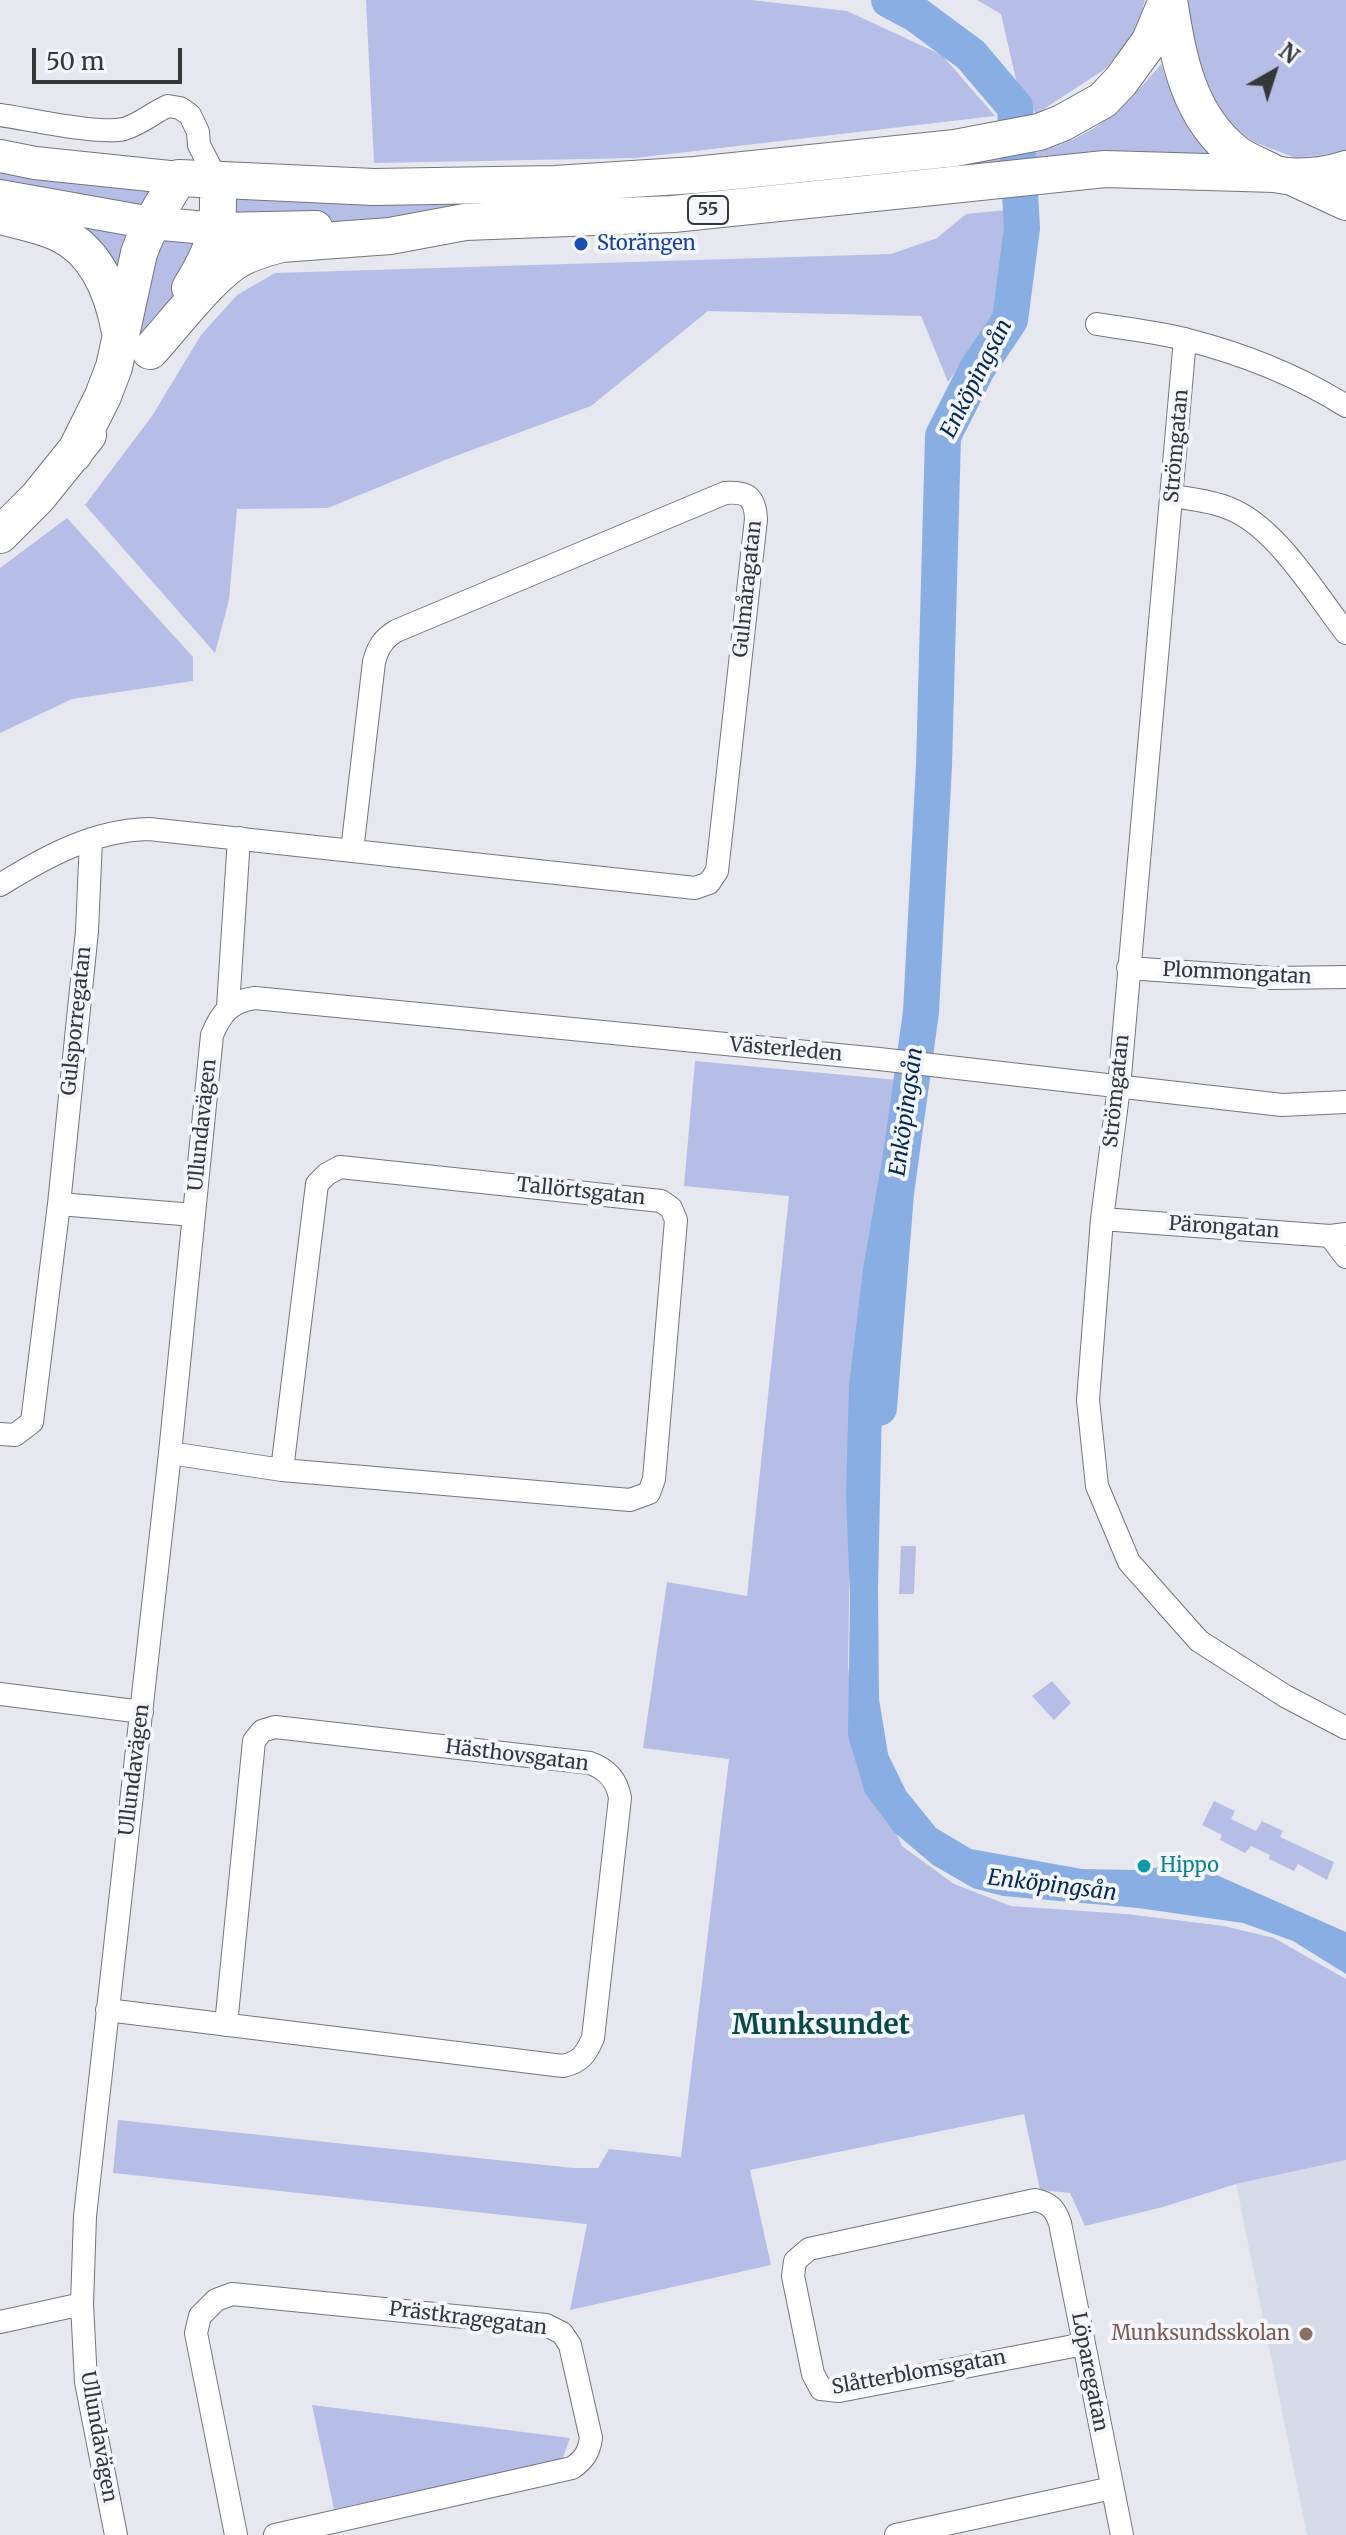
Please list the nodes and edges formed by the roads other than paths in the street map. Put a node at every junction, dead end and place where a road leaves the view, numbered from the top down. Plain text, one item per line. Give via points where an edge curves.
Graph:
1 (1168, 0) edge
2 (0, 115) edge
3 (199, 145) junction
4 (0, 156) edge
5 (1346, 169) edge
6 (1280, 175) junction
7 (179, 178) junction
8 (217, 180) junction
9 (0, 196) edge
10 (1346, 204) edge
11 (0, 216) edge
12 (151, 223) junction
13 (447, 223) junction
14 (217, 229) junction
15 (1097, 324) dead end
16 (1185, 339) junction
17 (136, 344) junction
18 (1346, 406) edge
19 (1173, 496) junction
20 (0, 535) edge
21 (1346, 633) edge
22 (239, 838) junction
23 (91, 839) junction
24 (352, 851) junction
25 (0, 885) edge
26 (1128, 968) junction
27 (1346, 977) edge
28 (228, 1007) junction
29 (1119, 1087) junction
30 (1346, 1102) edge
31 (59, 1204) junction
32 (194, 1215) junction
33 (1102, 1219) junction
34 (1338, 1235) edge
35 (1346, 1257) edge
36 (0, 1434) edge
37 (170, 1453) junction
38 (282, 1470) junction
39 (0, 1694) edge
40 (0, 1704) edge
41 (142, 1712) junction
42 (1346, 1728) edge
43 (107, 2010) junction
44 (226, 2025) junction
45 (1055, 2210) joint
46 (82, 2304) junction
47 (0, 2322) edge
48 (1084, 2344) junction
49 (1112, 2488) junction
50 (116, 2535) edge
51 (236, 2535) edge
52 (275, 2535) edge
53 (896, 2535) edge
54 (1122, 2535) edge

1 - 6 main road, 55 via 1187,87 1215,132 1238,155
1 - 8 main road, 55 via 1150,41 1103,100 1039,132 955,148 555,184 374,187
2 - 3 street via 120,130 168,106 190,115
3 - 7 street
3 - 8 street
4 - 7 main road
5 - 6 main road, 55
6 - 10 main road
6 - 13 main road, 55 via 1105,169 673,214
7 - 8 main road, 55
7 - 12 main road, 55
8 - 14 main road
9 - 12 main road
11 - 17 main road via 60,233 86,254
12 - 14 main road
12 - 17 main road, 55 via 139,253
13 - 14 main road
13 - 17 main road, 55 via 390,236 281,244 253,253 238,259
14 - 17 main road via 211,253
15 - 16 street
16 - 18 street via 1240,355
16 - 19 street, Strömgatan
17 - 20 main road, 55 via 74,454
19 - 21 street via 1227,507 1254,522
19 - 26 street, Strömgatan
22 - 23 street, Gulmåragatan via 149,829
22 - 24 street, Gulmåragatan
22 - 28 street
23 - 25 street, Gulmåragatan
23 - 31 street, Gulsporregatan via 87,931
24 - 24 street, Gulmåragatan via 695,888 709,883 717,871 756,506 740,492 725,493 385,638 374,662
26 - 27 street, Plommongatan via 1272,978
26 - 29 street, Strömgatan
28 - 29 street, Västerleden via 255,998
28 - 32 street, Ullundavägen via 212,1035
29 - 30 street, Västerleden via 1282,1105
29 - 33 street, Strömgatan
31 - 32 street
31 - 36 street, Gulsporregatan via 32,1422 15,1435
32 - 37 street, Ullundavägen
33 - 34 street, Pärongatan
33 - 42 street, Strömgatan via 1088,1400 1097,1486 1129,1562 1199,1641
34 - 35 street
37 - 38 street, Tallörtsgatan
37 - 41 street, Ullundavägen
38 - 38 street, Tallörtsgatan via 630,1500 649,1493 676,1220 671,1208 661,1201 340,1167 327,1174 317,1184
39 - 40 street
39 - 41 street
41 - 43 street, Ullundavägen
43 - 44 street, Hästhovsgatan
43 - 46 street, Ullundavägen via 85,2216
44 - 44 street, Hästhovsgatan via 563,2066 577,2063 593,2038 618,1786 602,1767 590,1763 275,1727 262,1731 254,1741
45 - 48 street, Löparegatan
45 - 48 street, Slåtterblomsgatan via 1035,2200 809,2249 795,2261 793,2276 813,2374 821,2389 839,2391
46 - 47 street
46 - 50 street, Ullundavägen via 86,2382
48 - 49 street, Löparegatan
49 - 53 street
49 - 54 street, Löparegatan
51 - 52 street, Prästkragegatan via 196,2333 200,2316 216,2300 232,2294 287,2298 546,2325 562,2333 570,2345 591,2438 582,2461 572,2468

